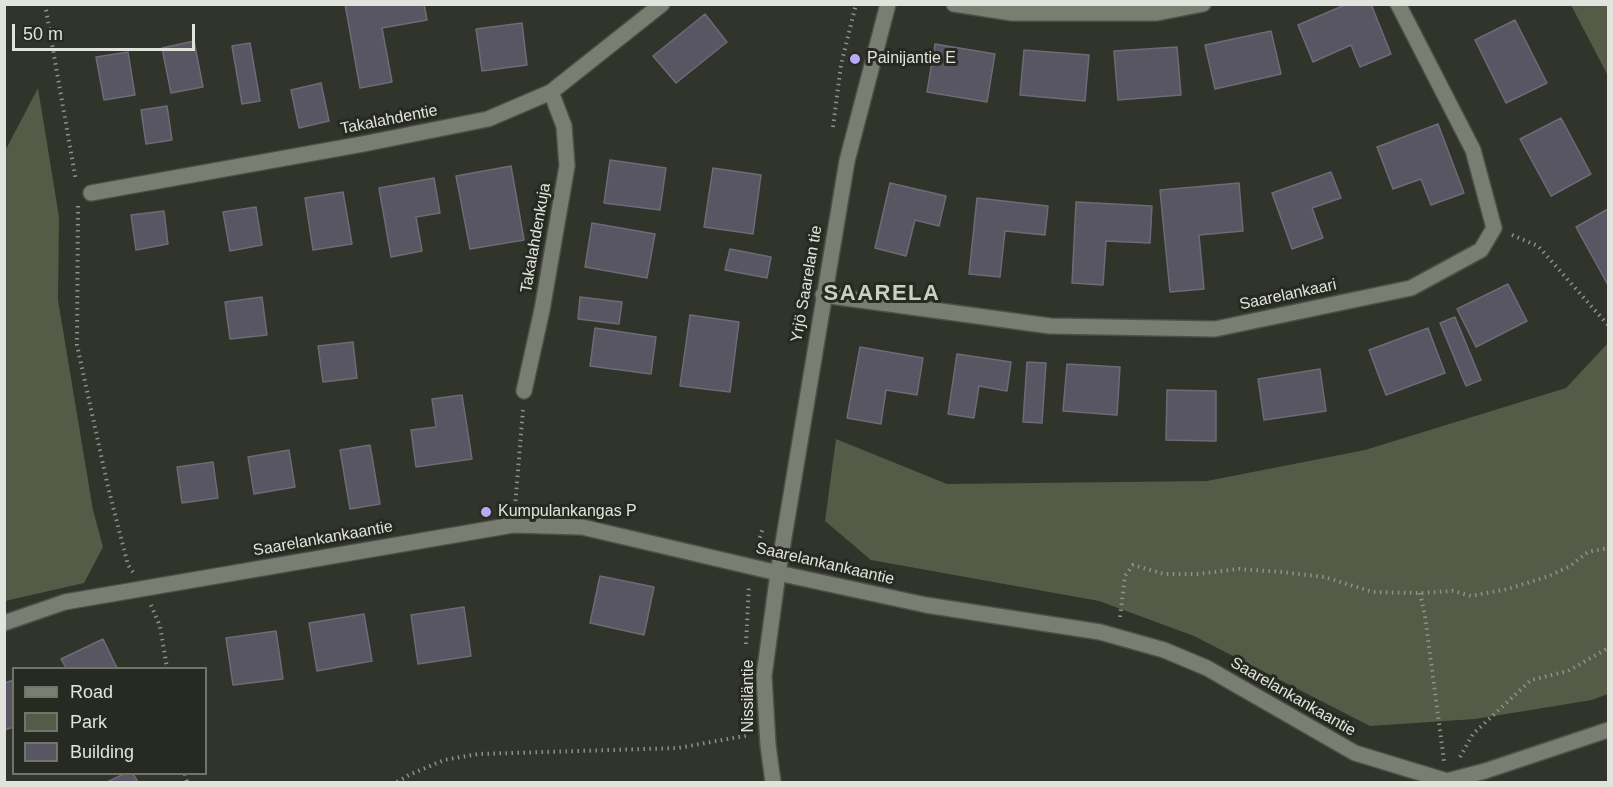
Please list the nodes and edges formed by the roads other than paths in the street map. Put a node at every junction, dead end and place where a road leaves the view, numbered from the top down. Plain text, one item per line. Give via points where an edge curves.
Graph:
1 (663, 4) edge
2 (888, 4) edge
3 (954, 4) edge
4 (1203, 4) edge
5 (1398, 4) edge
6 (551, 92) junction
7 (85, 194) road end
8 (823, 295) junction
9 (524, 391) road end
10 (778, 573) junction
11 (4, 623) edge
12 (1608, 730) edge
13 (1447, 781) edge
14 (773, 783) edge

1 - 6 street, Takalahdentie
2 - 8 street, Yrjö Saarelan tie via 847,161
3 - 4 street via 1012,14 1157,13
5 - 8 street, Saarelankaari via 1473,150 1494,228 1481,250 1411,288 1215,329 1050,326
6 - 7 street, Takalahdentie via 488,119
6 - 9 street, Takalahdenkuja via 564,126 567,166
8 - 10 street, Yrjö Saarelan tie
10 - 11 street, Saarelankankaantie via 582,527 513,525 65,602
10 - 13 street, Saarelankankaantie via 926,605 1100,632 1164,650 1207,668 1355,753
10 - 14 street, Nissiläntie via 764,676
12 - 13 street

